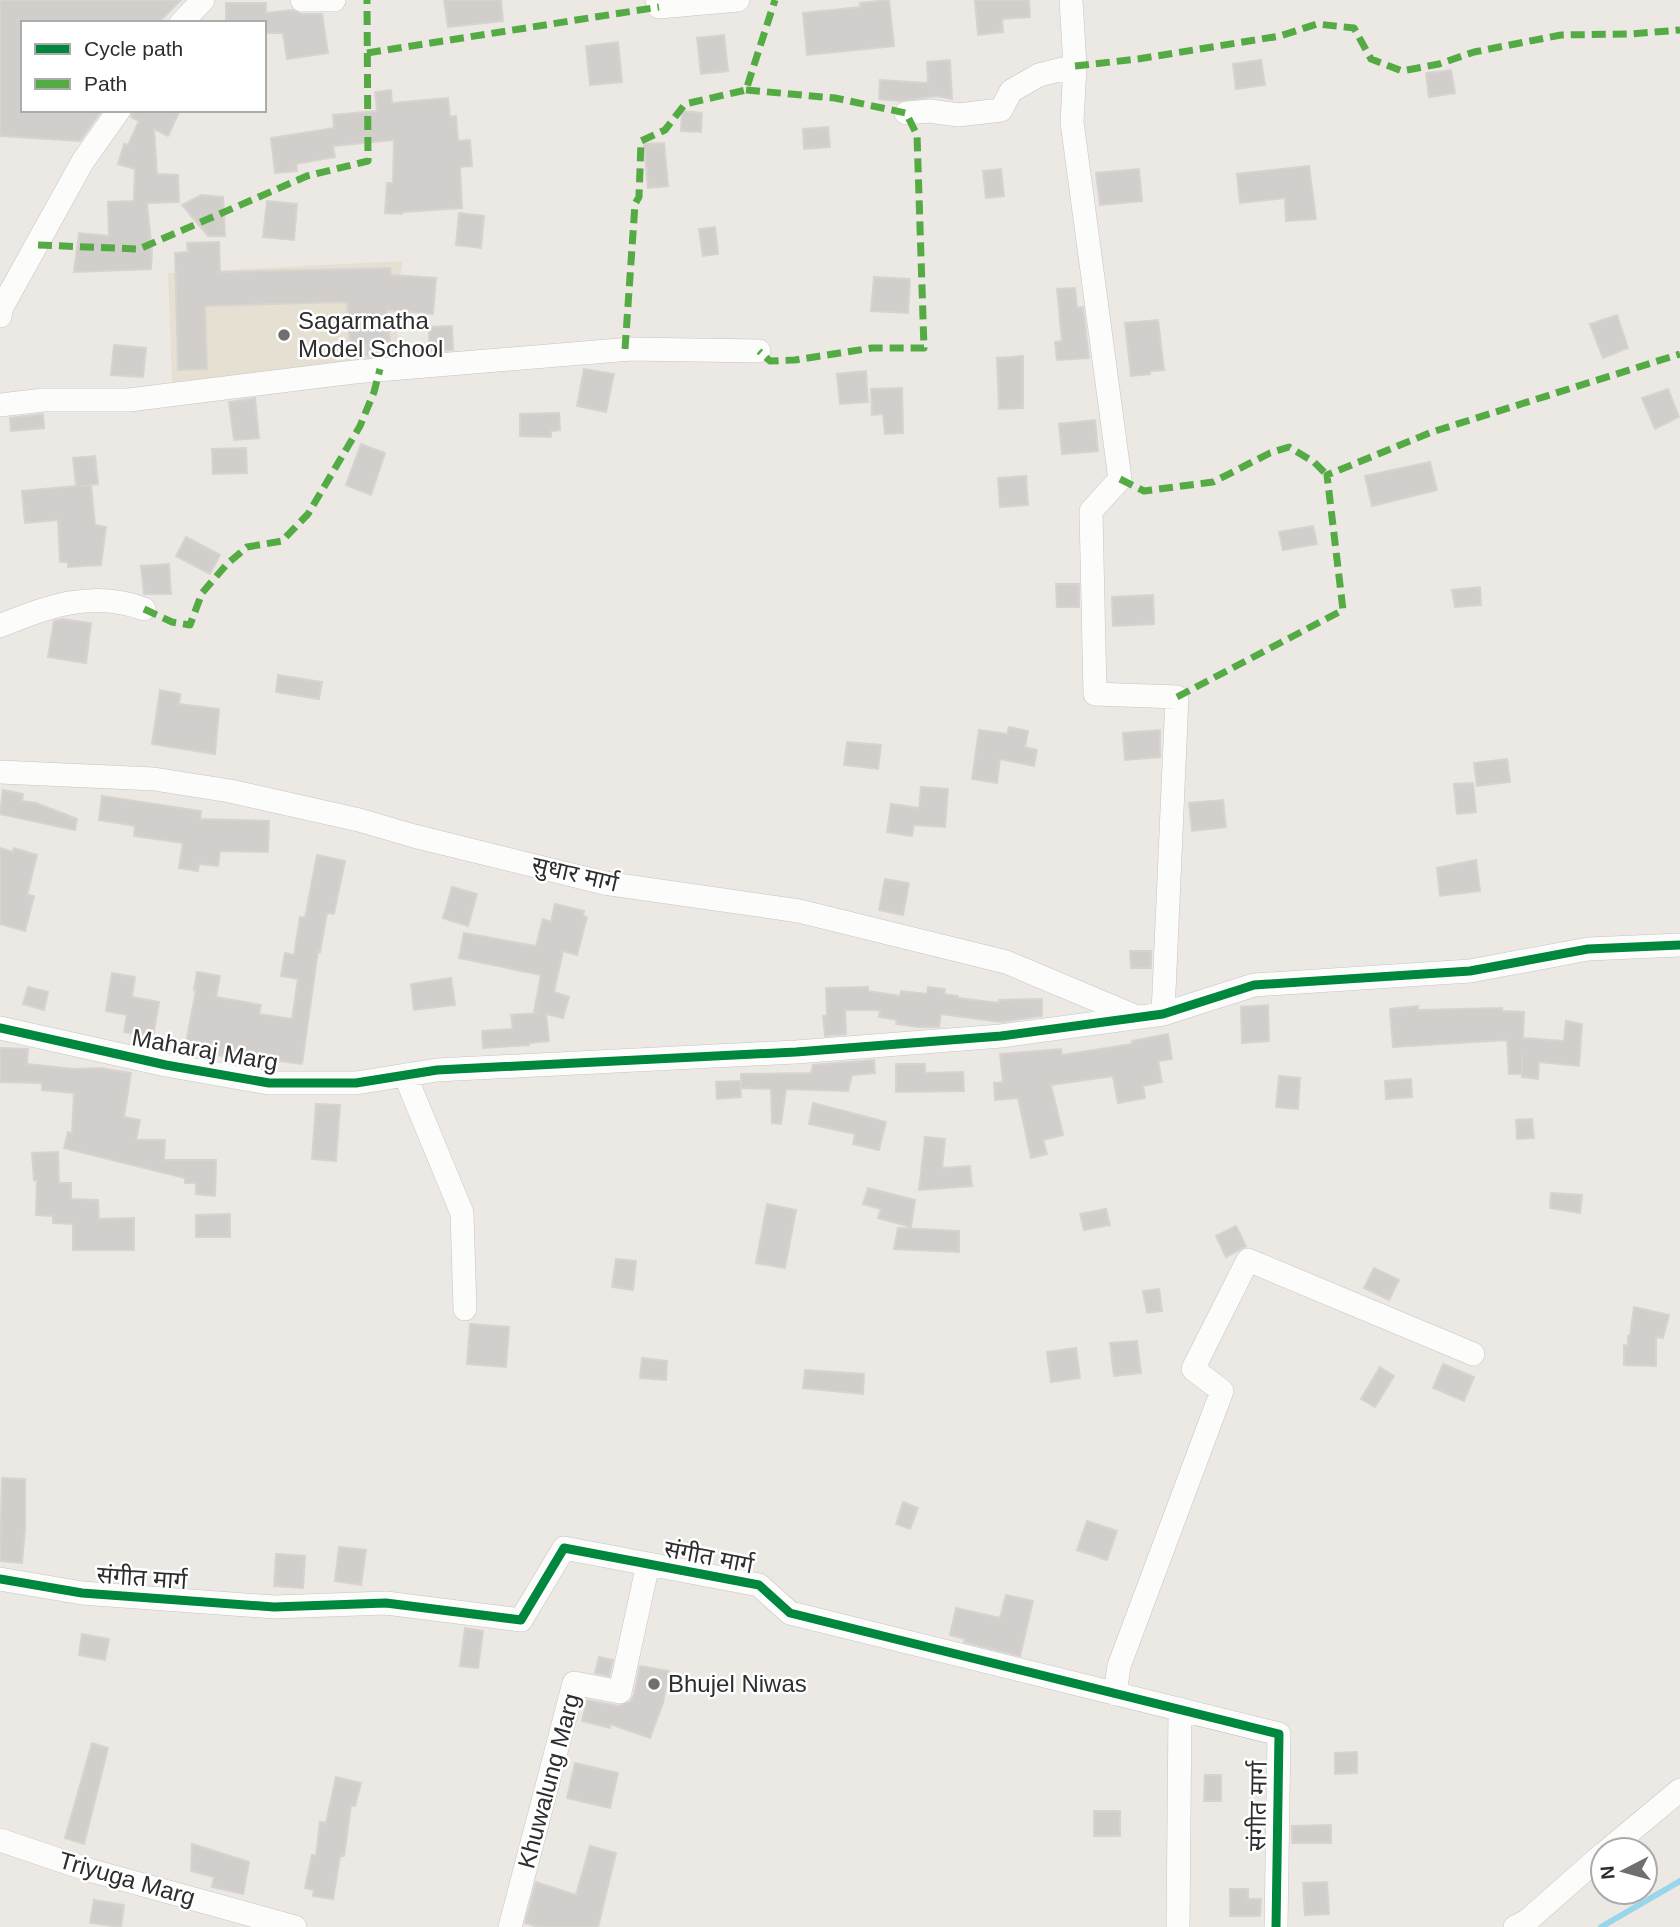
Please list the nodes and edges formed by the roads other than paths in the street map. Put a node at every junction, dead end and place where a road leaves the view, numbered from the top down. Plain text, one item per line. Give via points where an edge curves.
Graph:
1 (203, 0) edge
2 (302, 0) edge
3 (334, 0) edge
4 (657, 0) edge
5 (738, 0) edge
6 (1071, 0) edge
7 (183, 21) edge
8 (1075, 66) junction
9 (118, 112) edge
10 (906, 113) dead end
11 (1, 310) edge
12 (759, 351) dead end
13 (0, 405) edge
14 (144, 609) dead end
15 (0, 626) edge
16 (0, 772) edge
17 (1680, 945) edge
18 (1152, 1016) junction
19 (0, 1028) edge
20 (405, 1075) junction
21 (465, 1309) dead end
22 (1473, 1354) dead end
23 (648, 1564) junction
24 (0, 1579) edge
25 (1115, 1694) junction
26 (1180, 1709) junction
27 (1680, 1790) edge
28 (1625, 1836) edge
29 (0, 1840) edge
30 (1589, 1866) edge
31 (295, 1927) edge
32 (510, 1927) edge
33 (1178, 1927) edge
34 (1276, 1927) edge
35 (1515, 1927) edge

1 - 7 street
2 - 3 street
4 - 5 street via 659,6
6 - 8 street
8 - 10 street via 1038,75 1011,91 1001,110 958,115
8 - 18 street via 1072,122 1120,480 1091,511 1095,694 1177,697
9 - 11 street via 83,161
12 - 13 street via 631,349 354,372 129,400
14 - 15 street via 124,602 70,601
16 - 18 street, सुधार मार्ग via 153,779 230,791 604,883 799,911 1006,962
17 - 18 street, Maharaj Marg via 1588,949 1470,971 1254,985
18 - 20 street, Maharaj Marg via 1002,1036
19 - 20 street, Maharaj Marg via 269,1083 356,1083
20 - 21 street via 462,1213
22 - 25 street via 1248,1261 1193,1369 1222,1391 1119,1666
23 - 24 street, संगीत मार्ग via 565,1548 521,1620 386,1602 274,1607 82,1594
23 - 25 street, संगीत मार्ग via 759,1585 790,1613
23 - 32 street, Khuwalung Marg via 620,1692 574,1684
25 - 26 street, संगीत मार्ग
26 - 33 street
26 - 34 street, संगीत मार्ग via 1279,1734
27 - 28 street
29 - 31 street, Triyuga Marg via 89,1870
30 - 35 street

